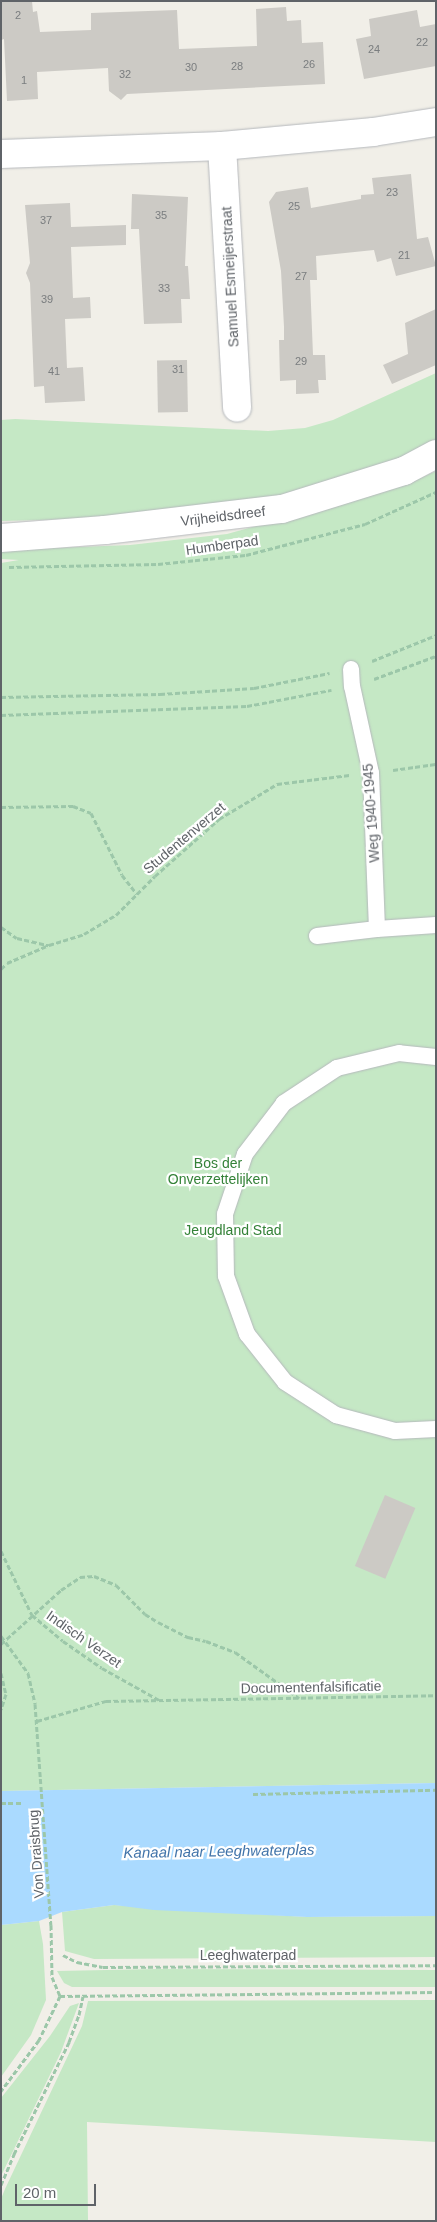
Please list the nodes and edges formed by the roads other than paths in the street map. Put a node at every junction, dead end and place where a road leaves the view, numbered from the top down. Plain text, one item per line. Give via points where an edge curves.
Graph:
1 (436, 122) edge
2 (222, 146) junction
3 (1, 154) edge
4 (237, 408) dead end
5 (436, 454) edge
6 (1, 538) edge
7 (351, 669) road end
8 (436, 925) edge
9 (377, 929) junction
10 (317, 936) dead end
11 (436, 1057) edge
12 (436, 1429) edge

1 - 2 street via 373,132
2 - 3 street
2 - 4 street, Samuel Esmeijerstraat
5 - 6 street, Vrijheidsdreef via 404,471 282,509 106,530
7 - 9 lane, Weg 1940-1945 via 371,772
8 - 9 lane
9 - 10 lane
11 - 12 lane via 399,1053 337,1068 284,1103 245,1154 225,1214 226,1276 247,1334 284,1382 336,1416 395,1431

